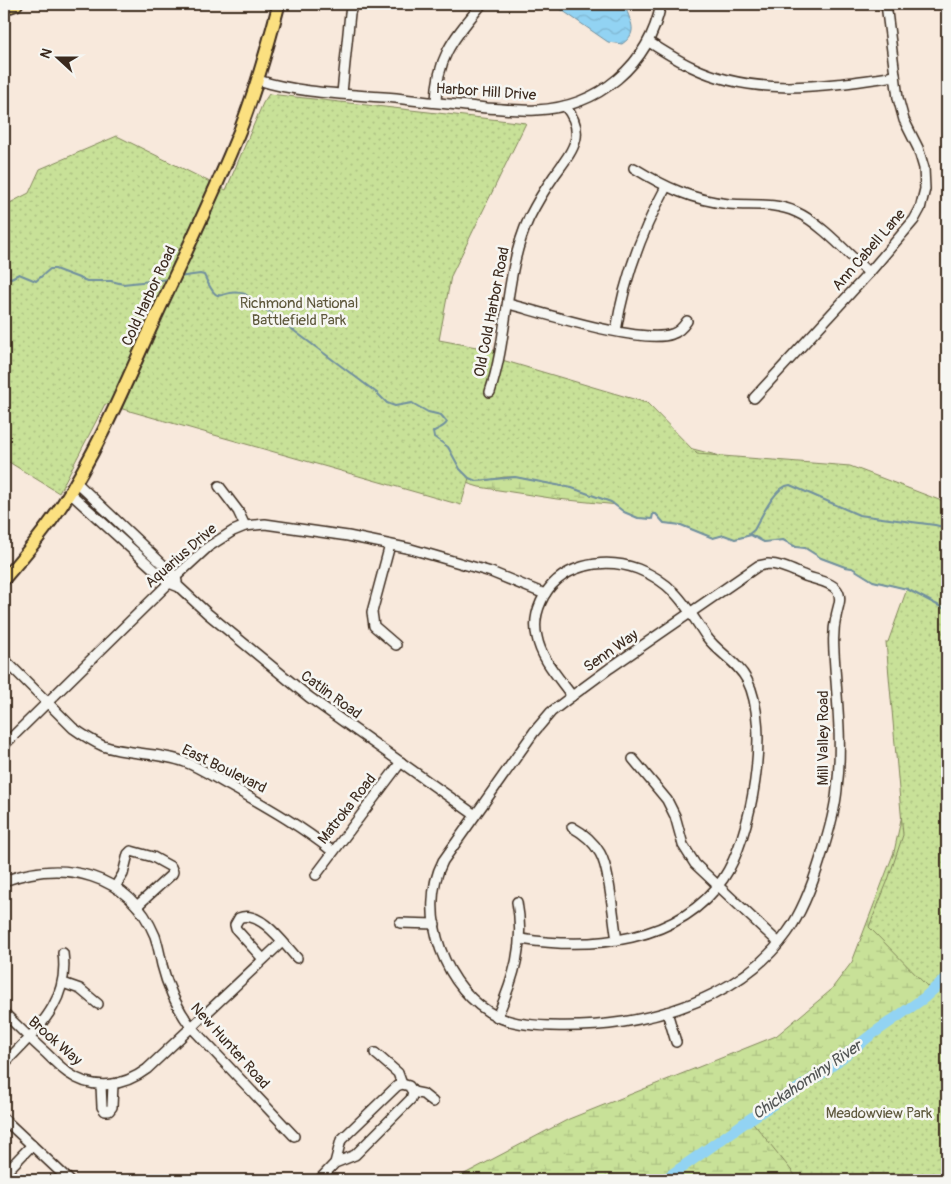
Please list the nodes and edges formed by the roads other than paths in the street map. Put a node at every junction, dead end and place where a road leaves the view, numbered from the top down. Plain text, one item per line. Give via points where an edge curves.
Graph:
1 (16, 4) edge
2 (279, 4) edge
3 (352, 4) edge
4 (482, 4) edge
5 (662, 4) edge
6 (886, 4) edge
7 (4, 8) edge
8 (649, 42) junction
9 (895, 76) junction
10 (258, 80) junction
11 (342, 93) junction
12 (436, 102) junction
13 (565, 106) junction
14 (634, 168) dead end
15 (666, 187) junction
16 (869, 273) junction
17 (509, 304) junction
18 (687, 321) dead end
19 (616, 331) junction
20 (490, 392) dead end
21 (754, 398) dead end
22 (76, 482) junction
23 (219, 486) dead end
24 (70, 493) junction
25 (245, 526) junction
26 (390, 545) junction
27 (800, 574) joint
28 (4, 579) edge
29 (172, 580) junction
30 (545, 594) junction
31 (691, 613) junction
32 (396, 645) dead end
33 (4, 659) edge
34 (572, 696) junction
35 (48, 703) junction
36 (4, 746) edge
37 (633, 759) dead end
38 (401, 762) junction
39 (475, 815) junction
40 (572, 827) dead end
41 (332, 851) junction
42 (316, 875) dead end
43 (4, 881) edge
44 (718, 886) junction
45 (115, 887) junction
46 (517, 902) dead end
47 (137, 906) junction
48 (400, 923) dead end
49 (435, 924) junction
50 (520, 938) junction
51 (617, 940) junction
52 (282, 942) junction
53 (779, 943) junction
54 (63, 953) dead end
55 (297, 958) dead end
56 (262, 959) junction
57 (63, 983) junction
58 (98, 1004) dead end
59 (667, 1012) junction
60 (4, 1013) edge
61 (497, 1017) junction
62 (191, 1027) junction
63 (28, 1037) junction
64 (676, 1042) dead end
65 (375, 1053) dead end
66 (4, 1064) edge
67 (113, 1084) junction
68 (402, 1084) junction
69 (100, 1085) junction
70 (413, 1092) junction
71 (433, 1102) dead end
72 (4, 1119) edge
73 (294, 1136) dead end
74 (32, 1145) junction
75 (335, 1163) junction
76 (4, 1174) edge
77 (69, 1180) edge
78 (319, 1180) edge

1 - 7 highway
2 - 10 main road, Cold Harbor Road
3 - 11 street
4 - 12 street via 444,56
5 - 8 street, Harbor Hill Drive
6 - 9 street, Ann Cabell Lane
8 - 9 street via 704,72 763,87 804,87
8 - 13 street, Harbor Hill Drive via 634,64 614,82
9 - 16 street, Ann Cabell Lane via 904,120 923,163 925,189 914,220
10 - 11 street, Harbor Hill Drive
10 - 22 main road, Cold Harbor Road via 240,130 189,245
11 - 12 street, Harbor Hill Drive
12 - 13 street, Harbor Hill Drive via 522,111
13 - 17 street, Old Cold Harbor Road via 574,119 576,140 539,199 523,233 514,260
14 - 15 street
15 - 16 street via 711,201 776,206 796,211
15 - 19 street via 634,256 622,295
16 - 21 street, Ann Cabell Lane
17 - 19 street
17 - 20 street, Old Cold Harbor Road via 502,349
18 - 19 street via 681,329 667,335
22 - 24 main road, Cold Harbor Road
22 - 29 street, Catlin Road
23 - 25 street
24 - 28 main road, Cold Harbor Road via 37,541
24 - 29 street
25 - 26 street, Aquarius Drive via 265,524
25 - 29 street, Aquarius Drive via 220,538
26 - 30 street, Aquarius Drive via 411,548 491,572
26 - 32 street via 372,612 374,626
27 - 31 street, Senn Way via 774,564 762,564
27 - 53 street, Mill Valley Road via 831,585 840,598 834,632 839,762 832,817 818,867 800,910
29 - 35 street, Aquarius Drive
29 - 38 street, Catlin Road via 286,679
30 - 31 street via 568,572 590,565 615,564 636,568 658,579
30 - 34 street via 536,617 536,637 543,654
31 - 34 street, Senn Way
31 - 44 street via 707,638 744,676 752,693 756,722 757,762 748,817 735,857
33 - 35 street, East Boulevard
34 - 39 street, Senn Way via 542,722
35 - 36 street, Aquarius Drive
35 - 41 street, East Boulevard via 73,728 94,742 186,762 294,822
37 - 44 street via 667,800 688,855
38 - 39 street, Catlin Road
38 - 41 street, Matroka Road
39 - 49 street, Mill Valley Road via 439,869 434,887
40 - 51 street via 589,838 604,861
41 - 42 street, Matroka Road
43 - 45 street, New Hunter Road via 32,872 66,871 93,876
44 - 51 street via 681,917 652,931
44 - 53 street
45 - 47 street, New Hunter Road
45 - 47 street via 131,851 153,856 171,867 172,874
46 - 50 street
47 - 62 street, New Hunter Road via 156,938 172,996
48 - 49 street
49 - 61 street, Mill Valley Road via 439,946 453,975 476,1003
50 - 51 street via 561,943
50 - 61 street via 512,980
52 - 55 street
52 - 56 street, Brook Way
52 - 56 street via 258,919 239,918 236,929
53 - 59 street, Mill Valley Road via 727,986
54 - 57 street
56 - 62 street, Brook Way
57 - 58 street via 80,989
57 - 63 street via 52,1011
59 - 61 street, Mill Valley Road via 628,1021 576,1026 527,1024
59 - 64 street
60 - 63 street, Brook Way
62 - 67 street, Brook Way via 139,1075
62 - 73 street, New Hunter Road
63 - 66 street
63 - 69 street, Brook Way via 68,1073
65 - 68 street via 398,1073
67 - 69 street, Brook Way
67 - 69 street via 109,1111 102,1107
68 - 70 street
68 - 75 street via 341,1140
70 - 71 street via 423,1094
70 - 75 street via 411,1099 355,1155
72 - 74 street
74 - 76 street
74 - 77 street
75 - 78 street

